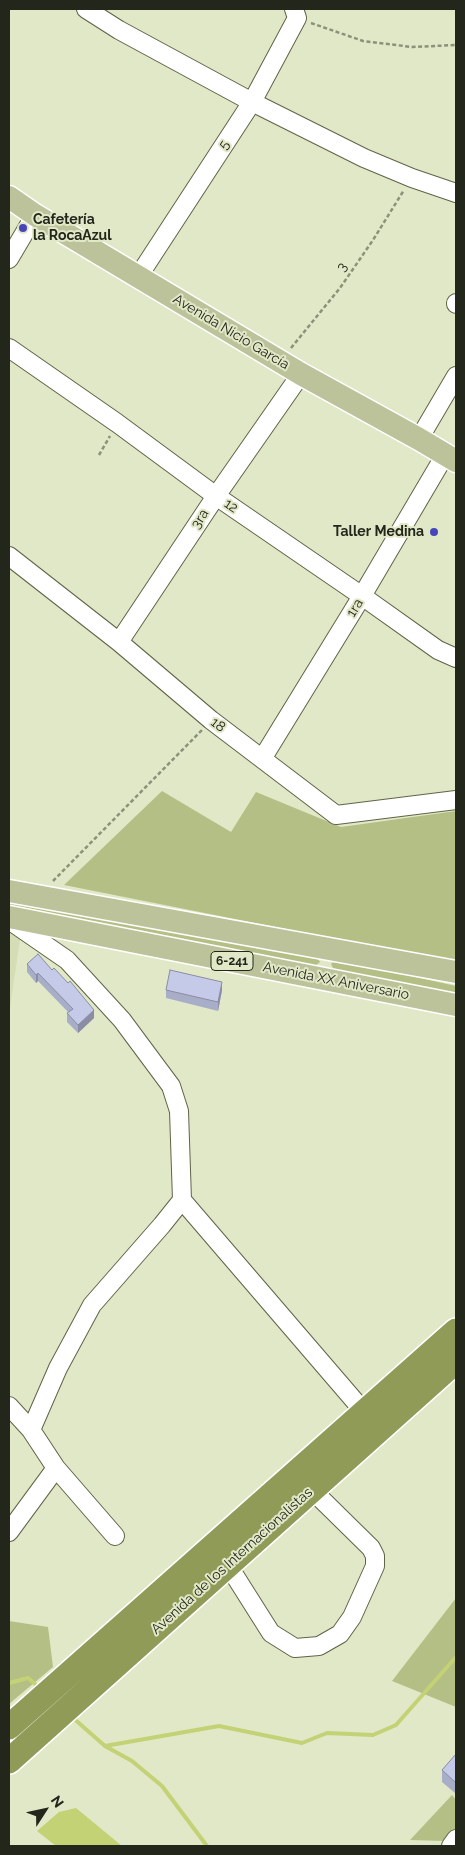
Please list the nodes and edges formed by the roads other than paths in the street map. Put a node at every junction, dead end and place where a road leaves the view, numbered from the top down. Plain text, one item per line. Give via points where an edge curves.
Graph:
1 (86, 9) edge
2 (295, 12) edge
3 (252, 102) junction
4 (456, 193) edge
5 (9, 197) edge
6 (9, 214) edge
7 (36, 215) junction
8 (9, 259) edge
9 (138, 277) junction
10 (9, 348) edge
11 (302, 374) junction
12 (456, 376) edge
13 (419, 438) junction
14 (451, 458) edge
15 (216, 496) junction
16 (9, 556) edge
17 (362, 596) junction
18 (120, 642) junction
19 (456, 658) edge
20 (262, 760) junction
21 (456, 800) edge
22 (9, 891) edge
23 (9, 918) edge
24 (456, 972) edge
25 (456, 1005) edge
26 (182, 1200) junction
27 (456, 1331) edge
28 (456, 1361) edge
29 (9, 1406) edge
30 (371, 1421) junction
31 (31, 1430) junction
32 (56, 1468) junction
33 (312, 1490) junction
34 (9, 1532) edge
35 (115, 1536) dead end
36 (228, 1565) junction
37 (13, 1723) edge
38 (9, 1761) edge
39 (456, 1839) edge
40 (451, 1846) edge

1 - 3 street
2 - 3 street, 5
3 - 4 street via 364,158
3 - 9 street, 5
5 - 7 main road, Avenida Nicio García
6 - 7 main road
7 - 8 street
7 - 9 main road, Avenida Nicio García
9 - 11 main road, Avenida Nicio García
10 - 15 street, 12
11 - 13 main road, Avenida Nicio García
11 - 15 street, 3ra
12 - 13 street
13 - 14 main road, Avenida Nicio García
14 - 17 street, 1ra
15 - 17 street, 12
15 - 18 street, 3ra
16 - 18 street, 18
17 - 19 street, 12 via 438,650
17 - 20 street, 1ra
18 - 20 street, 18
20 - 21 street, 18 via 336,815
22 - 24 main road, Avenida XX Aniversario / 6-241
23 - 25 main road, Avenida XX Aniversario / 6-241
23 - 26 street via 67,960 122,1020 171,1086 179,1111
26 - 30 street
26 - 31 street via 92,1305 58,1368
27 - 30 highway, Avenida de los Internacionalistas
28 - 30 highway, Avenida de los Internacionalistas
29 - 31 street
30 - 33 highway, Avenida de los Internacionalistas
30 - 37 highway, Avenida de los Internacionalistas via 99,1647
31 - 32 street
32 - 34 street
32 - 35 street
33 - 36 highway, Avenida de los Internacionalistas
33 - 36 street via 375,1556 375,1566 352,1617 340,1634 319,1646 295,1648 271,1633
36 - 38 highway, Avenida de los Internacionalistas
39 - 40 street

